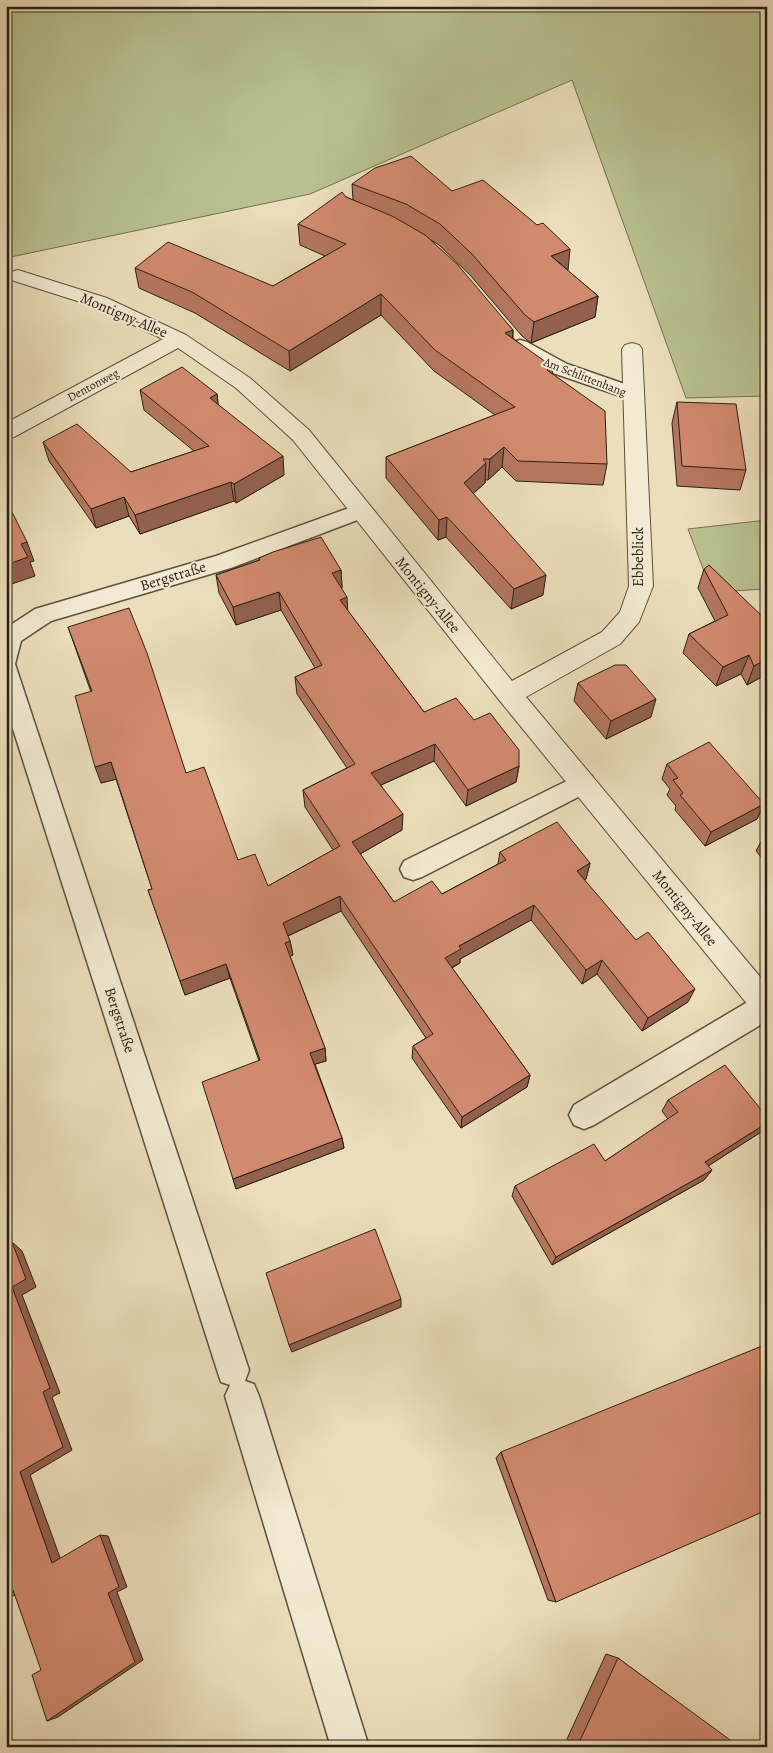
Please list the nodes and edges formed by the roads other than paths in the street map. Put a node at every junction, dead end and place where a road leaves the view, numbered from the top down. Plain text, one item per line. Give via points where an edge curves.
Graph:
1 (18, 276) dead end
2 (508, 333) edge
3 (179, 339) junction
4 (632, 350) dead end
5 (632, 394) junction
6 (6, 432) edge
7 (360, 511) junction
8 (6, 660) edge
9 (6, 669) edge
10 (508, 694) junction
11 (583, 783) junction
12 (413, 869) dead end
13 (766, 1006) edge
14 (584, 1116) dead end
15 (350, 1747) edge

1 - 3 street, Montigny-Allee via 100,302
2 - 5 lane, Am Schlittenhang via 536,359
3 - 6 street, Dentonweg
3 - 7 street, Montigny-Allee via 243,383 301,435
4 - 5 street, Ebbeblick
5 - 10 street, Ebbeblick via 641,586 631,616 611,638
7 - 8 lane, Bergstraße via 223,562 43,615 10,638
7 - 10 street, Montigny-Allee
9 - 15 lane, Bergstraße via 238,1383
10 - 11 street, Montigny-Allee
11 - 12 lane
11 - 13 street, Montigny-Allee
13 - 14 lane

